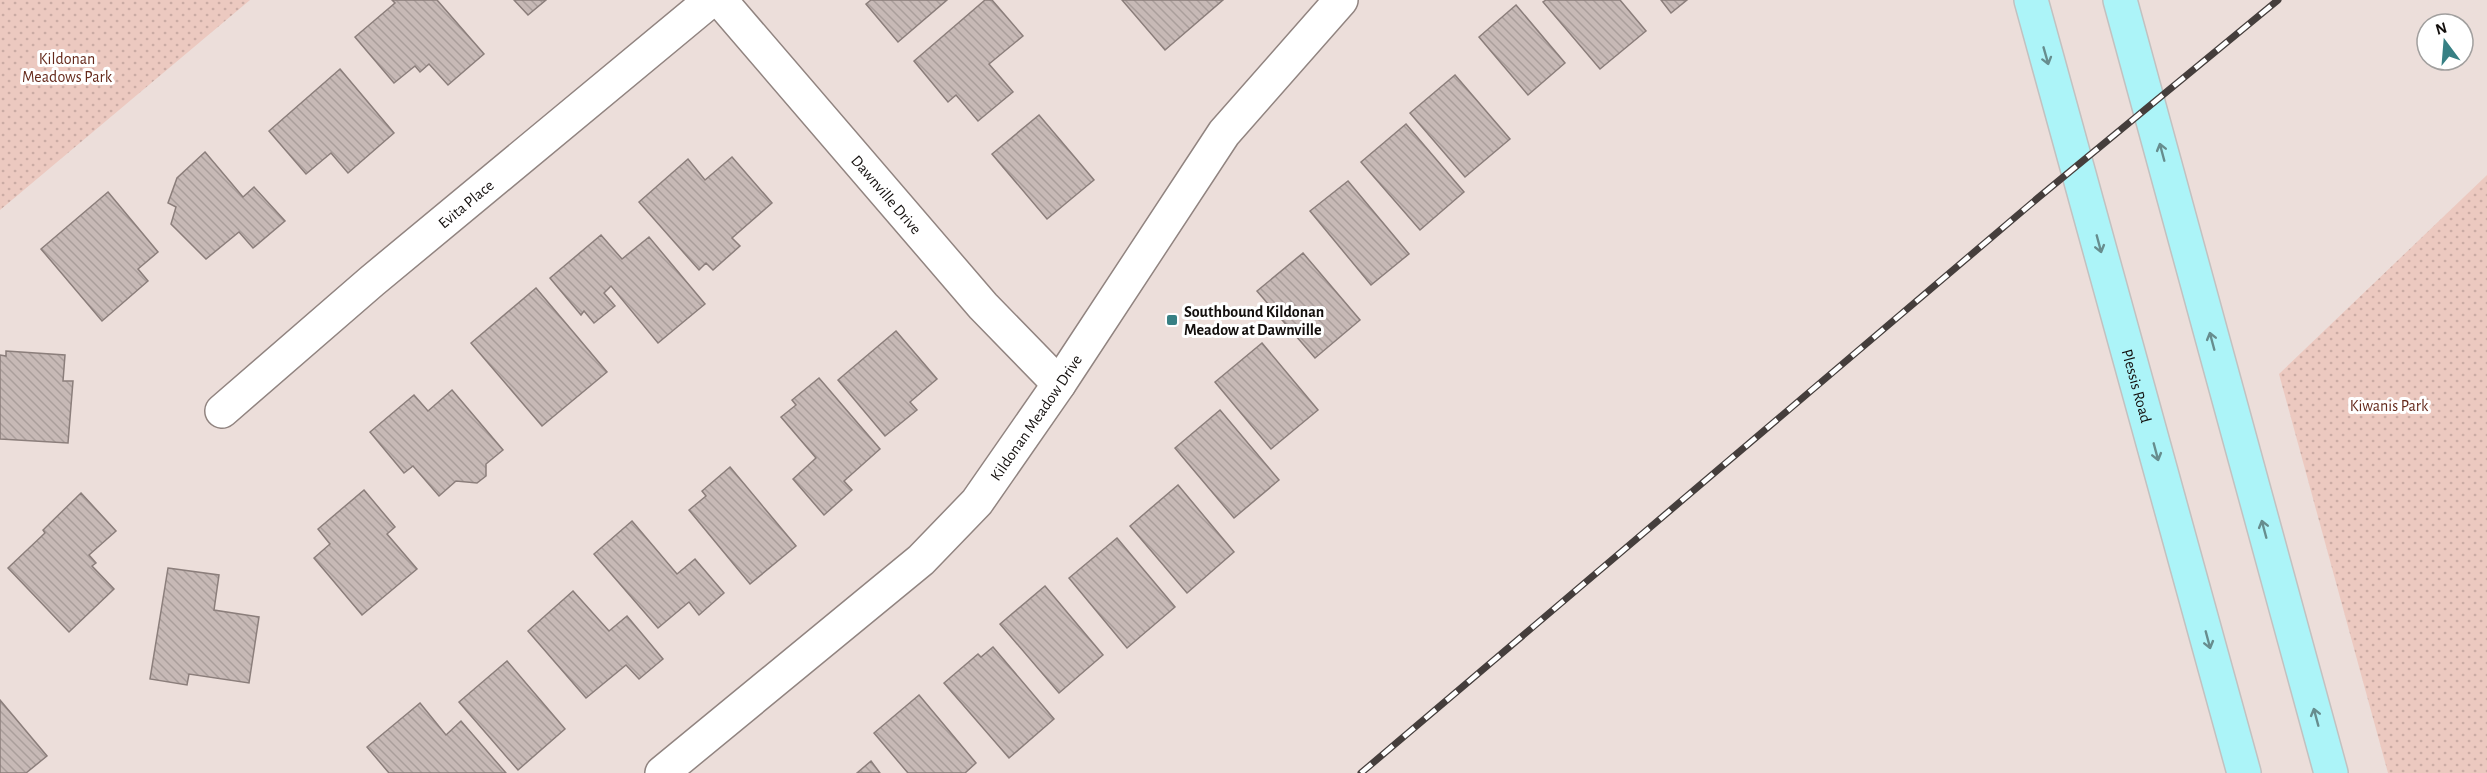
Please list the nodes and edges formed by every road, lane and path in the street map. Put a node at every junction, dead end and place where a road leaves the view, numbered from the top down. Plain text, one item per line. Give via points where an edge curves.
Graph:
1 (711, 0) edge
2 (720, 0) edge
3 (1341, 0) edge
4 (2031, 0) edge
5 (2120, 0) edge
6 (1059, 384) junction
7 (222, 411) dead end
8 (662, 773) edge
9 (2244, 773) edge
10 (2331, 773) edge

1 - 7 street, Evita Place via 372,281
2 - 6 street, Dawnville Drive via 983,306
3 - 6 street, Kildonan Meadow Drive via 1224,133
4 -> 9 main road, Plessis Road
10 -> 5 main road
6 - 8 street, Kildonan Meadow Drive via 977,502 921,560

